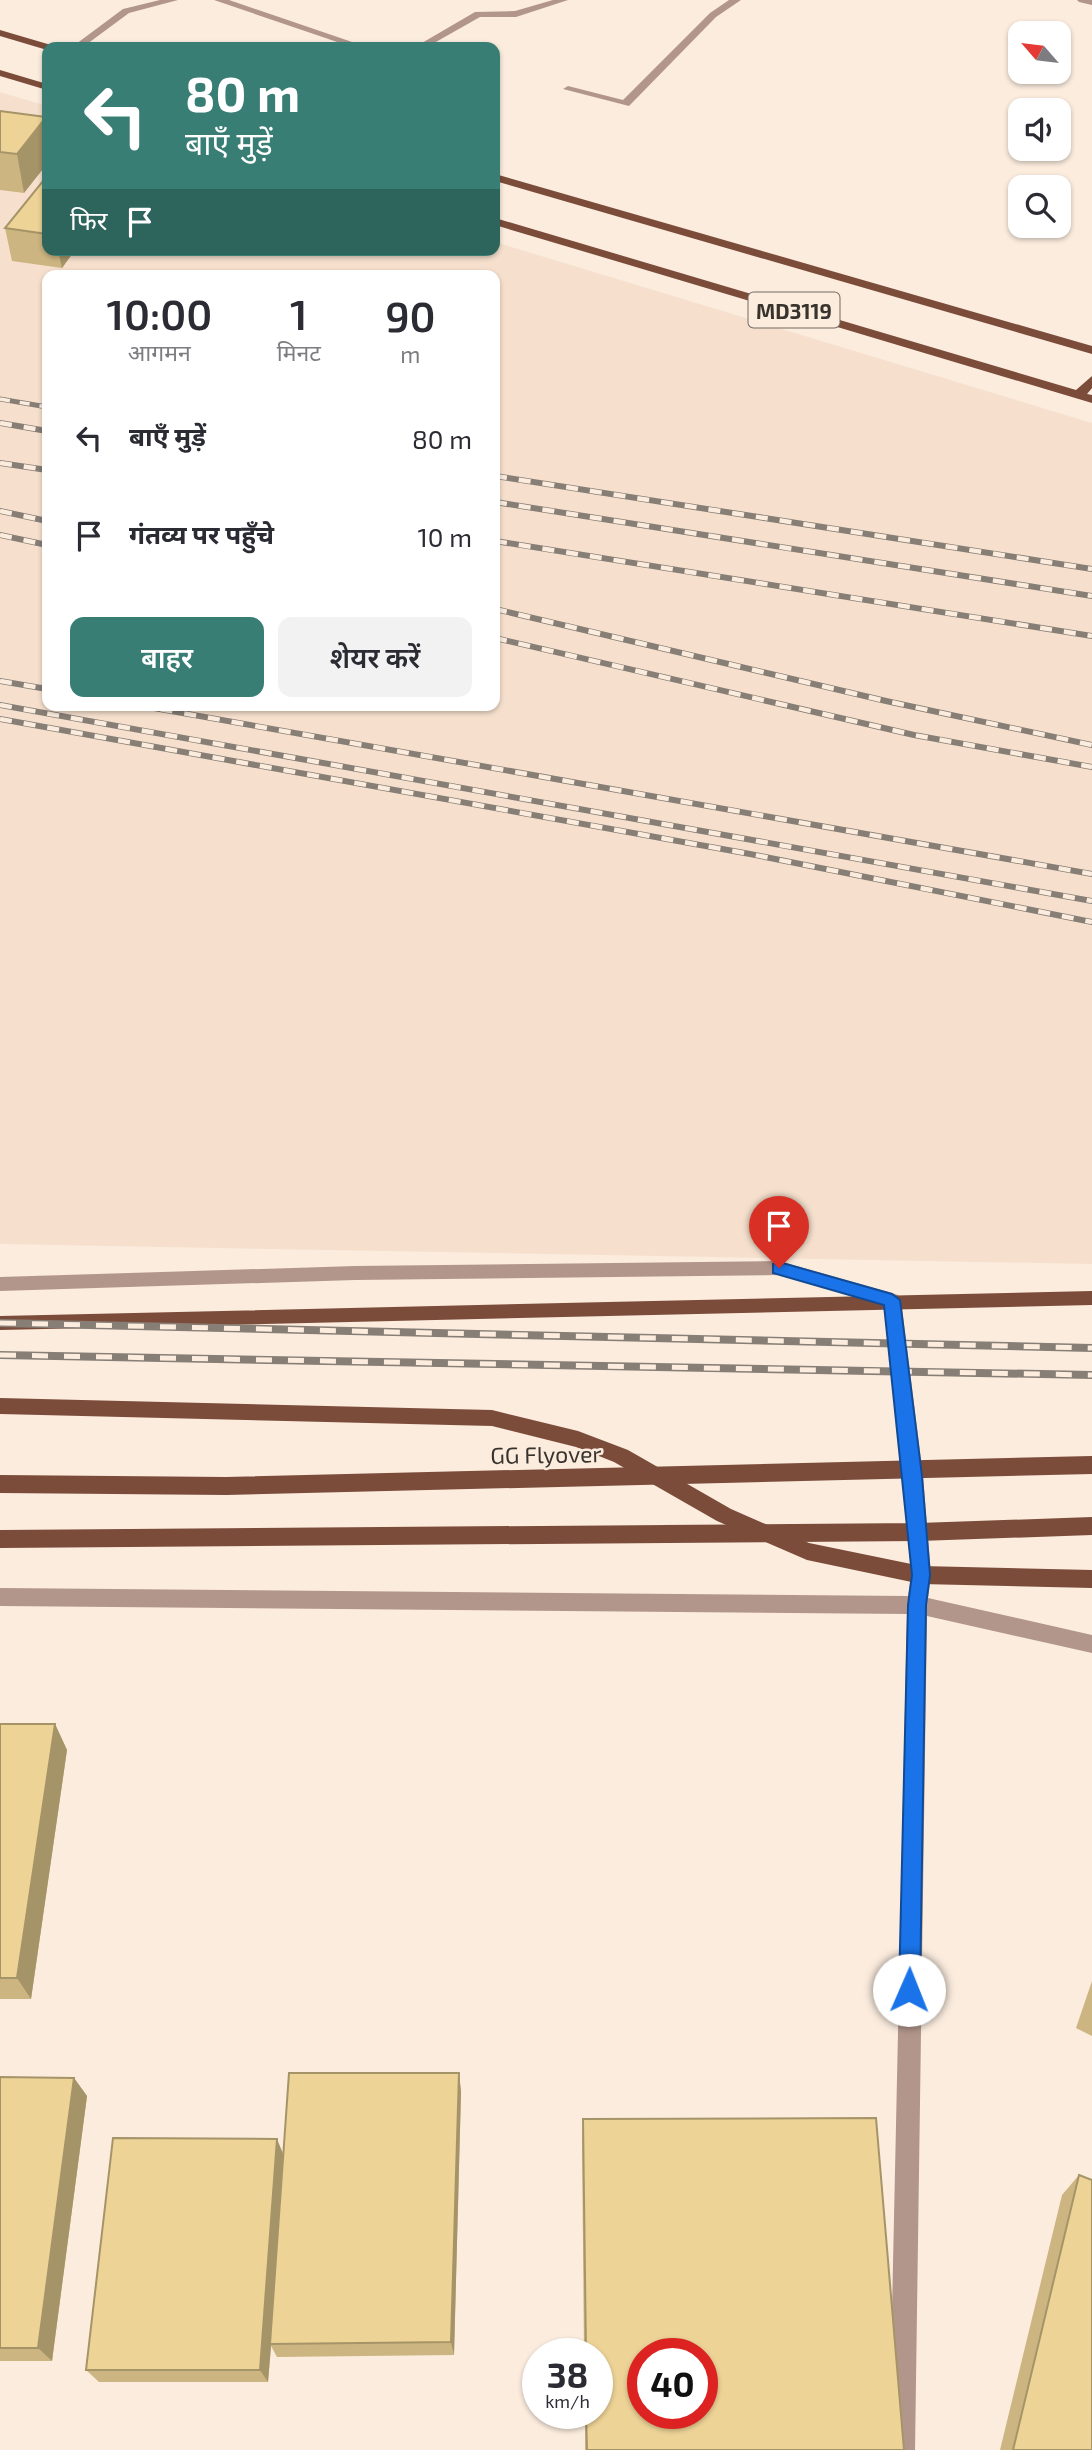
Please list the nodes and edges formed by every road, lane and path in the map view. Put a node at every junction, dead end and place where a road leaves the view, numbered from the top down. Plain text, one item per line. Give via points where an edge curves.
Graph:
1 (173, 0) edge
2 (219, 0) edge
3 (563, 0) edge
4 (736, 0) edge
5 (1082, 0) edge
6 (1092, 2) edge
7 (0, 33) edge
8 (85, 42) edge
9 (347, 42) edge
10 (429, 42) edge
11 (42, 46) edge
12 (0, 73) edge
13 (42, 86) edge
14 (568, 89) dead end
15 (500, 178) edge
16 (500, 222) edge
17 (1092, 350) edge
18 (1092, 380) edge
19 (1086, 397) edge
20 (0, 1284) edge
21 (1092, 1298) edge
22 (892, 1300) junction
23 (0, 1323) edge
24 (0, 1406) edge
25 (1092, 1465) edge
26 (0, 1484) edge
27 (1092, 1526) edge
28 (0, 1539) edge
29 (921, 1575) junction
30 (1092, 1579) edge
31 (0, 1597) edge
32 (917, 1605) junction
33 (1092, 1644) edge
34 (902, 2450) edge

1 - 8 street via 126,11
2 - 9 street
3 - 10 street via 516,14 478,14
4 - 14 street via 713,15 625,104
5 - 6 street
7 - 11 main road
12 - 13 main road
15 - 17 main road, MD3119
16 - 19 main road, MD3119
18 - 19 main road
20 - 22 street via 355,1273 779,1268
21 - 22 main road
22 - 23 main road
22 - 29 street
24 - 29 main road via 492,1418 578,1439 621,1456 724,1515 807,1551
25 - 26 main road, GG Flyover, bridge via 226,1486
27 - 28 main road, bridge via 919,1532
29 - 30 main road
29 - 32 street
31 - 32 street
32 - 33 street
32 - 34 street

